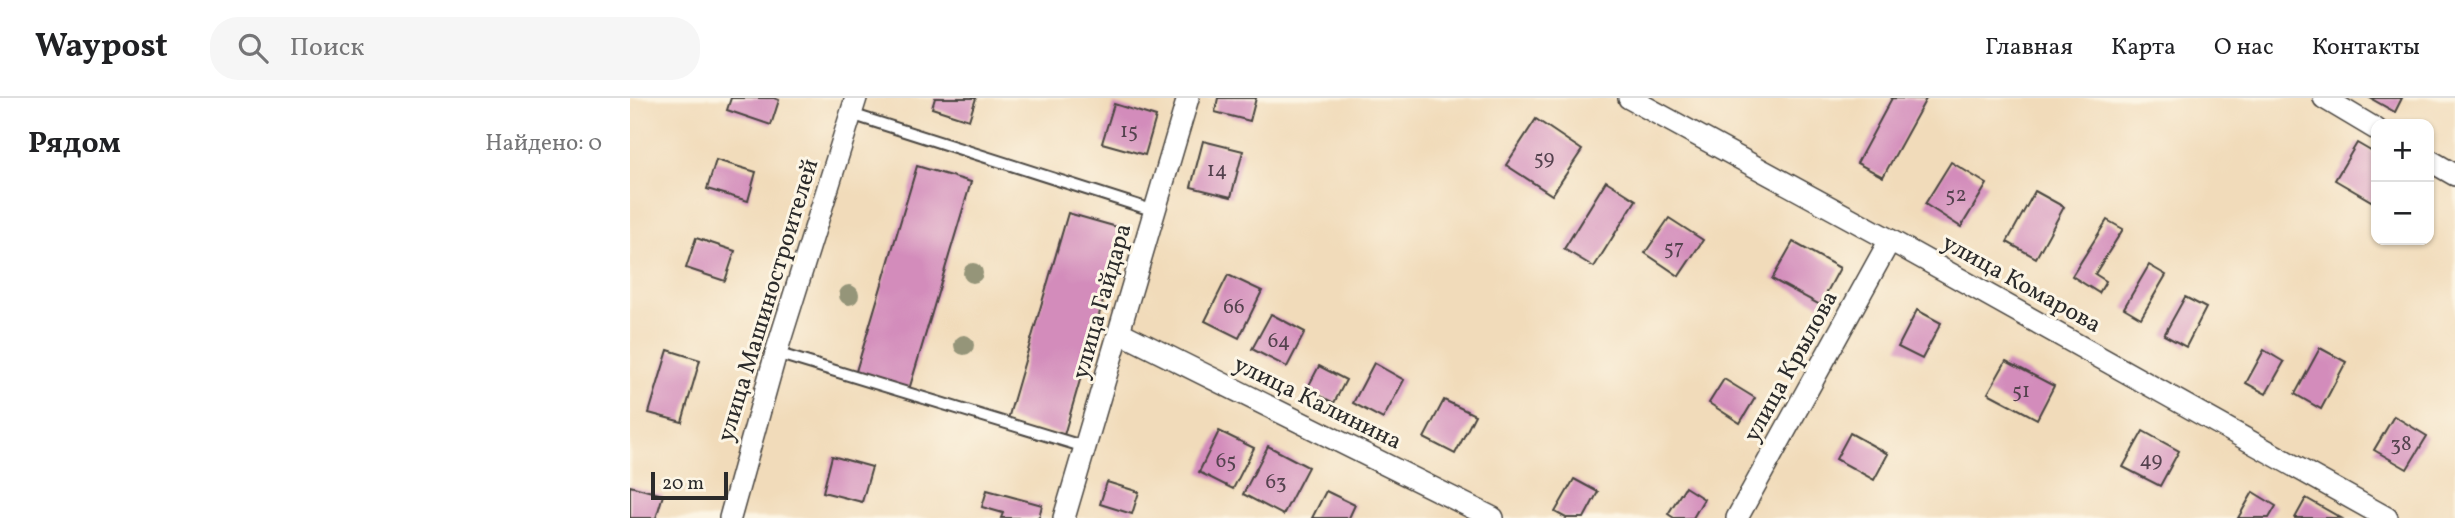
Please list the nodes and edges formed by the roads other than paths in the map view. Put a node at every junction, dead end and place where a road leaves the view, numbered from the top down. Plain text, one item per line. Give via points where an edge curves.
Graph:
1 (1188, 98) edge
2 (1629, 98) edge
3 (2324, 98) edge
4 (854, 106) edge
5 (2371, 126) edge
6 (2434, 163) edge
7 (2455, 175) edge
8 (1155, 211) junction
9 (1890, 240) junction
10 (1119, 332) junction
11 (776, 354) junction
12 (1085, 447) junction
13 (730, 518) edge
14 (1064, 518) edge
15 (1493, 518) edge
16 (1737, 518) edge
17 (2386, 518) edge

1 - 8 street, улица Гайдара
2 - 9 street, улица Комарова
3 - 5 street
4 - 8 lane
4 - 11 street, улица Машиностроителей
6 - 7 street
8 - 10 street, улица Гайдара
9 - 16 street, улица Крылова
9 - 17 street, улица Комарова
10 - 12 street, улица Гайдара
10 - 15 street, улица Калинина
11 - 12 lane
11 - 13 street, улица Машиностроителей
12 - 14 street, улица Гайдара

